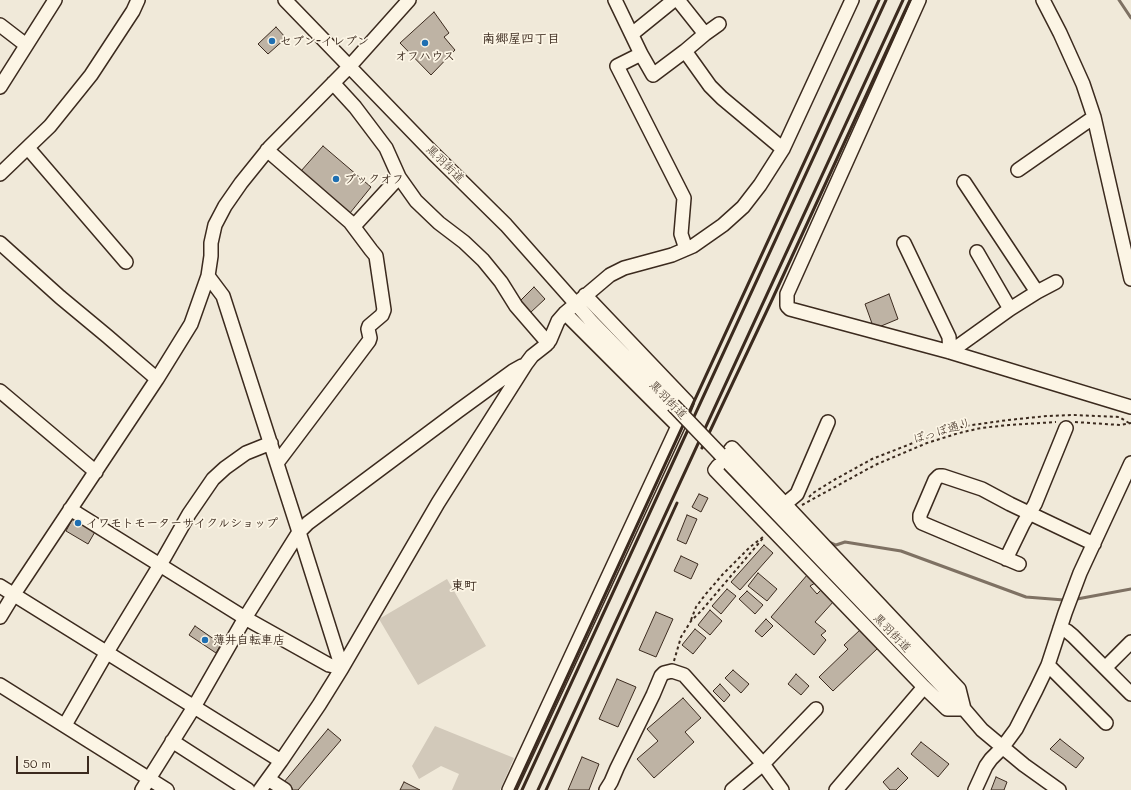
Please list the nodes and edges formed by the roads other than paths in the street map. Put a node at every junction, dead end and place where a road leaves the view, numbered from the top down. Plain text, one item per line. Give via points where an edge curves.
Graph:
1 (55, 0) edge
2 (138, 0) edge
3 (284, 0) edge
4 (409, 0) edge
5 (615, 0) edge
6 (674, 0) edge
7 (678, 0) edge
8 (852, 0) edge
9 (919, 0) edge
10 (1043, 0) edge
11 (719, 24) dead end
12 (0, 25) edge
13 (632, 34) junction
14 (705, 34) junction
15 (26, 45) junction
16 (685, 50) junction
17 (641, 54) junction
18 (349, 67) junction
19 (333, 83) junction
20 (0, 87) edge
21 (1094, 117) junction
22 (28, 148) junction
23 (783, 149) junction
24 (267, 150) junction
25 (1018, 170) dead end
26 (0, 174) edge
27 (399, 177) junction
28 (964, 182) dead end
29 (354, 226) junction
30 (0, 243) edge
31 (904, 243) dead end
32 (686, 249) junction
33 (977, 252) dead end
34 (126, 262) dead end
35 (208, 276) junction
36 (1131, 279) edge
37 (1056, 282) dead end
38 (1037, 292) junction
39 (586, 295) junction
40 (575, 303) junction
41 (1010, 309) junction
42 (565, 313) junction
43 (548, 343) junction
44 (950, 352) junction
45 (526, 364) junction
46 (157, 379) junction
47 (0, 391) edge
48 (1131, 408) edge
49 (828, 422) dead end
50 (1066, 424) road end
51 (678, 426) junction
52 (271, 444) junction
53 (722, 458) junction
54 (277, 463) junction
55 (1131, 464) edge
56 (96, 472) junction
57 (790, 506) junction
58 (70, 509) junction
59 (1029, 513) junction
60 (299, 532) junction
61 (1094, 544) junction
62 (1006, 559) junction
63 (1019, 564) dead end
64 (160, 565) junction
65 (0, 586) edge
66 (14, 594) junction
67 (0, 617) edge
68 (245, 618) junction
69 (1060, 628) junction
70 (1131, 642) edge
71 (107, 652) junction
72 (1048, 665) junction
73 (342, 668) junction
74 (1105, 668) junction
75 (0, 685) edge
76 (924, 687) junction
77 (1131, 694) edge
78 (194, 706) junction
79 (816, 709) dead end
80 (964, 709) junction
81 (1106, 723) dead end
82 (64, 725) junction
83 (172, 741) junction
84 (1002, 748) junction
85 (281, 761) junction
86 (763, 764) junction
87 (149, 778) junction
88 (268, 779) junction
89 (142, 790) edge
90 (168, 790) edge
91 (248, 790) edge
92 (260, 790) edge
93 (284, 790) edge
94 (509, 790) edge
95 (606, 790) edge
96 (732, 790) edge
97 (782, 790) edge
98 (836, 790) edge
99 (975, 790) edge
100 (1059, 790) edge

1 - 15 street
2 - 22 street via 92,75 50,126
3 - 18 street, 黒羽街道
4 - 18 street
5 - 13 street
6 - 13 street
7 - 14 street
8 - 23 street
9 - 44 street via 786,301 790,309
10 - 21 street via 1083,84
11 - 14 street
12 - 15 street
13 - 17 street
14 - 16 street
15 - 20 street
16 - 17 street via 653,75
16 - 23 street via 710,86
17 - 32 street via 618,66 684,198 681,234
18 - 19 street
18 - 40 street, 黒羽街道 via 506,225
19 - 24 street
19 - 27 street via 386,148
21 - 25 street
21 - 36 street
22 - 26 street
22 - 34 street
23 - 32 street via 743,208 723,225
24 - 29 street
24 - 35 street via 241,182 215,225
27 - 29 street
27 - 43 street via 416,201 483,260 516,306
28 - 38 street
29 - 54 street via 376,256 384,310 369,326 369,342
30 - 46 street
31 - 44 street via 949,337
32 - 39 street via 624,268 610,275
33 - 41 street
35 - 46 street via 191,324
35 - 52 street via 223,296
37 - 38 street
38 - 41 street
39 - 40 street
39 - 51 street via 688,402
40 - 42 street
40 - 53 street, 黒羽街道, bridge
41 - 44 street
42 - 43 street via 558,321
42 - 51 street
43 - 45 street
44 - 48 street
45 - 60 street via 458,411
45 - 73 street via 438,503
46 - 56 street
47 - 56 street
49 - 57 street
50 - 59 street via 1035,504
51 - 94 street
52 - 54 street
52 - 64 street via 246,454 213,479 188,514
53 - 57 street via 732,448
53 - 76 street via 715,470
53 - 80 street, 黒羽街道
54 - 60 street
55 - 61 street
56 - 58 street
57 - 80 street via 959,689
58 - 64 street
58 - 66 street
59 - 61 street
59 - 62 street
59 - 62 street via 982,489 943,476 935,480 920,515 922,523
60 - 68 street
60 - 73 street
61 - 69 street via 1080,573
62 - 63 street
64 - 68 street
64 - 71 street
65 - 66 street
66 - 67 street
66 - 71 street
68 - 73 street via 329,665
68 - 78 street
69 - 72 street
69 - 74 street via 1073,636
70 - 74 street
71 - 78 street
71 - 82 street
72 - 81 street
72 - 84 street via 1016,729
73 - 85 street
74 - 77 street
75 - 82 street
76 - 80 street via 947,709
76 - 98 street
78 - 83 street
78 - 85 street
79 - 86 street
80 - 84 street, 黒羽街道
82 - 87 street
83 - 87 street
83 - 91 street
84 - 99 street via 986,766
84 - 100 street, 黒羽街道
85 - 88 street
86 - 95 street via 684,675 672,671 661,676
86 - 96 street
86 - 97 street
87 - 89 street
87 - 90 street
88 - 92 street
88 - 93 street

